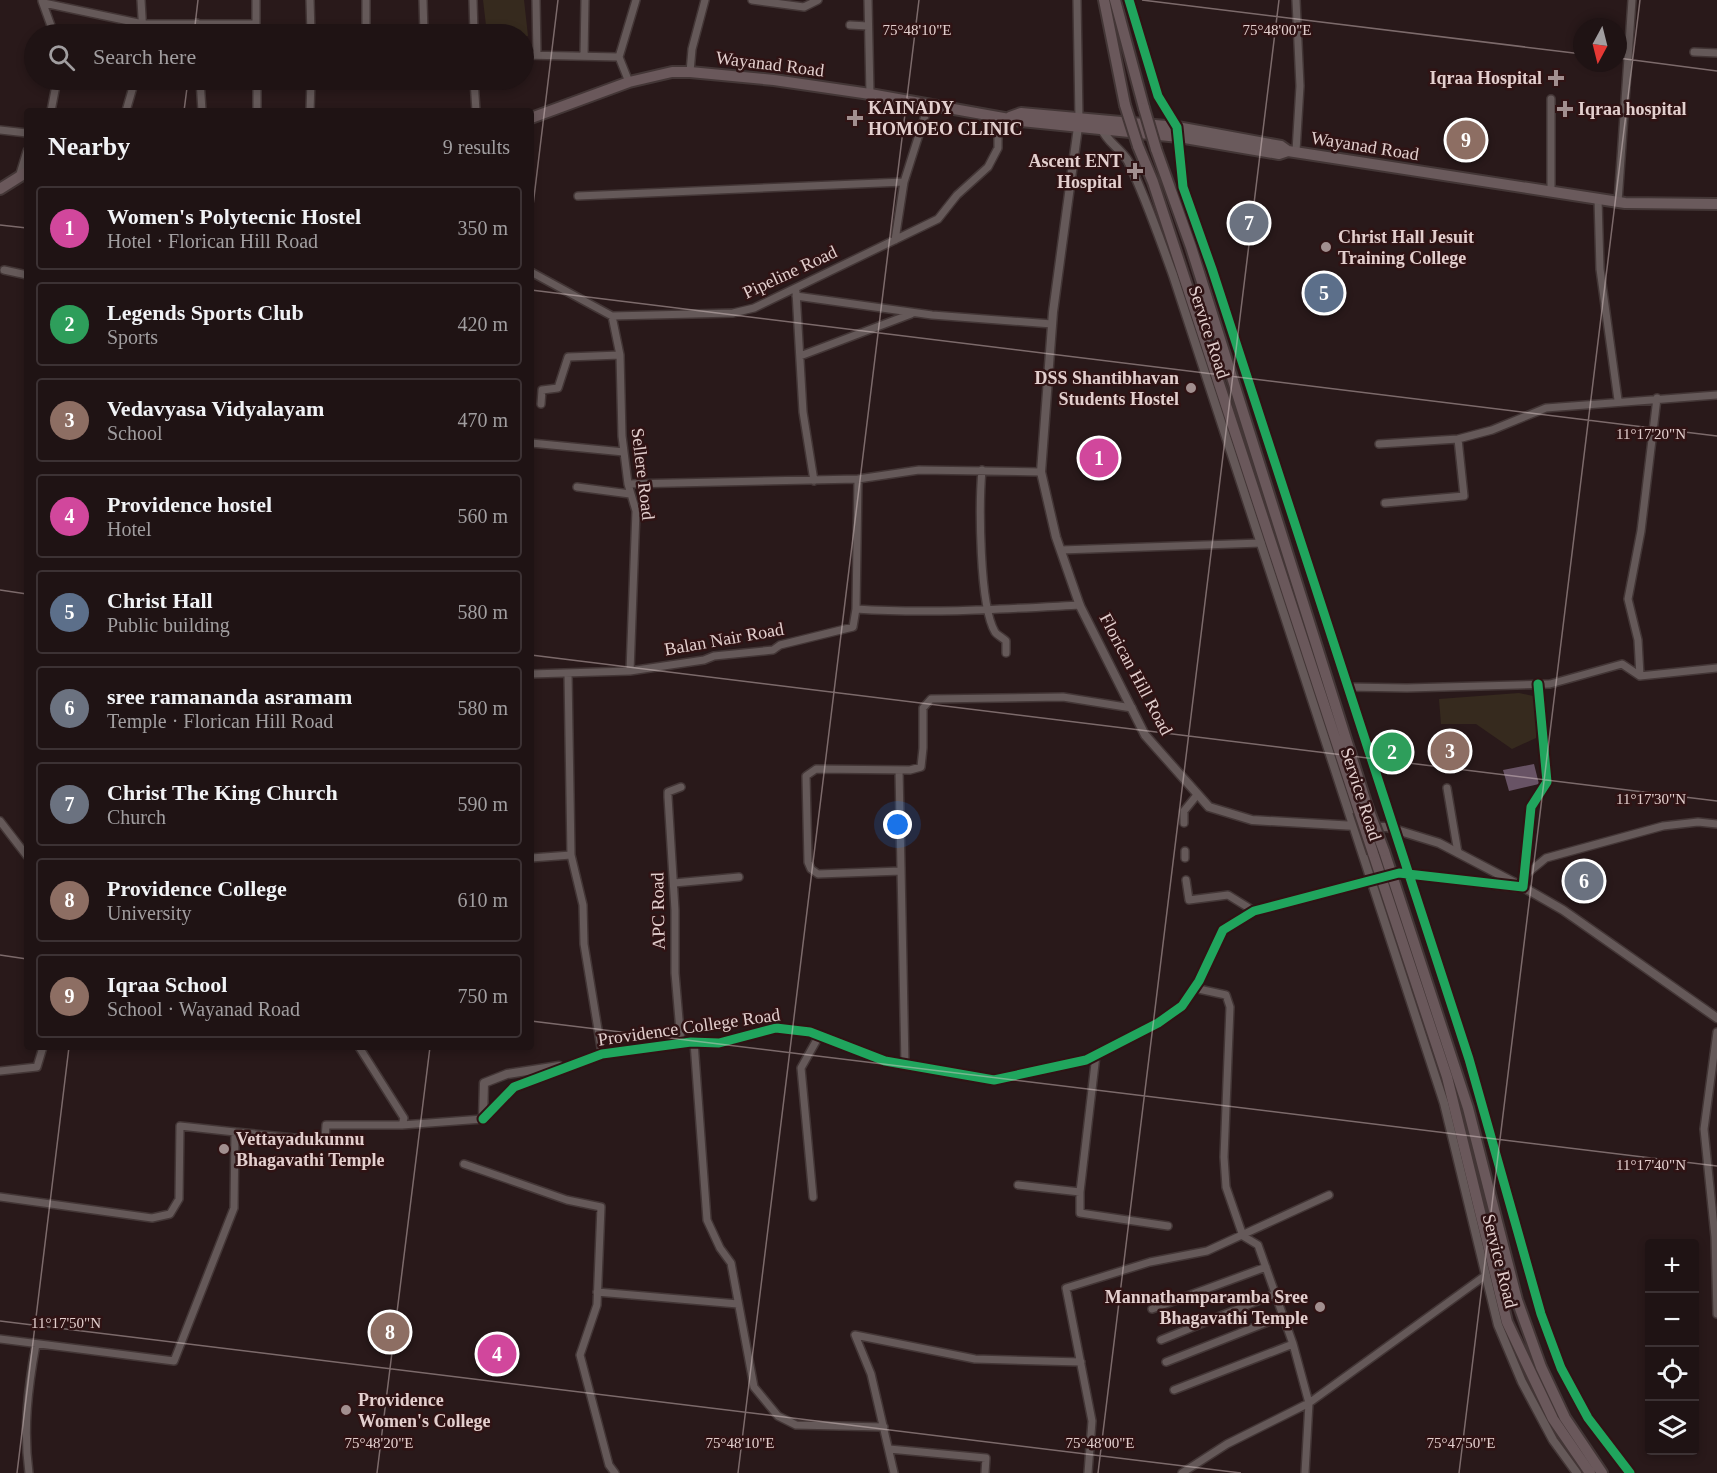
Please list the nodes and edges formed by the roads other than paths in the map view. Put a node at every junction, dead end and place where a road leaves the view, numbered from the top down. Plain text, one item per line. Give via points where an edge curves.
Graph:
1 (141, 0) edge
2 (256, 0) edge
3 (310, 0) edge
4 (366, 0) edge
5 (423, 0) edge
6 (473, 0) edge
7 (536, 0) edge
8 (585, 0) edge
9 (636, 0) edge
10 (705, 0) edge
11 (752, 0) edge
12 (818, 0) edge
13 (868, 0) edge
14 (1077, 0) edge
15 (1104, 0) edge
16 (1115, 0) edge
17 (1129, 0) edge
18 (1296, 0) edge
19 (1632, 0) edge
20 (42, 1) edge
21 (769, 1) edge
22 (196, 23) joint
23 (50, 24) edge
24 (143, 24) junction
25 (256, 24) joint
26 (310, 24) edge
27 (366, 24) edge
28 (424, 24) edge
29 (474, 24) edge
30 (850, 25) dead end
31 (868, 26) junction
32 (1694, 52) dead end
33 (1717, 53) edge
34 (534, 54) edge
35 (537, 54) junction
36 (584, 56) junction
37 (619, 57) junction
38 (690, 72) junction
39 (629, 82) junction
40 (55, 90) edge
41 (132, 90) edge
42 (201, 90) edge
43 (257, 90) edge
44 (311, 90) edge
45 (475, 90) edge
46 (870, 94) junction
47 (1551, 99) dead end
48 (928, 103) junction
49 (52, 108) edge
50 (127, 108) edge
51 (202, 108) edge
52 (257, 108) edge
53 (310, 108) edge
54 (476, 108) edge
55 (998, 116) junction
56 (534, 117) edge
57 (1078, 123) junction
58 (1104, 129) junction
59 (0, 130) edge
60 (1178, 132) junction
61 (24, 133) edge
62 (1292, 151) junction
63 (23, 175) edge
64 (904, 182) junction
65 (0, 189) edge
66 (1551, 192) junction
67 (578, 196) dead end
68 (1598, 199) junction
69 (1618, 202) junction
70 (1717, 204) edge
71 (895, 240) junction
72 (4, 270) dead end
73 (24, 274) edge
74 (534, 274) edge
75 (796, 287) junction
76 (796, 296) junction
77 (914, 313) junction
78 (612, 316) junction
79 (1052, 324) junction
80 (620, 355) junction
81 (800, 356) junction
82 (1717, 394) edge
83 (1657, 398) junction
84 (1618, 400) junction
85 (541, 404) dead end
86 (1458, 439) junction
87 (534, 442) edge
88 (1379, 444) dead end
89 (624, 452) junction
90 (982, 470) junction
91 (1041, 472) junction
92 (858, 479) junction
93 (814, 481) junction
94 (627, 484) junction
95 (577, 487) dead end
96 (630, 494) junction
97 (1385, 504) dead end
98 (1261, 543) junction
99 (1061, 550) junction
100 (1080, 605) junction
101 (856, 609) junction
102 (989, 610) junction
103 (1006, 653) dead end
104 (1717, 668) edge
105 (630, 671) junction
106 (568, 673) junction
107 (534, 674) edge
108 (1640, 676) junction
109 (1538, 684) junction
110 (1347, 687) junction
111 (1132, 708) junction
112 (899, 770) junction
113 (681, 787) dead end
114 (1448, 788) dead end
115 (1197, 795) junction
116 (1364, 809) junction
117 (0, 821) edge
118 (1184, 823) dead end
119 (1717, 824) edge
120 (1353, 826) junction
121 (1393, 828) junction
122 (24, 851) edge
123 (1458, 853) junction
124 (571, 855) junction
125 (534, 858) edge
126 (901, 871) junction
127 (1409, 874) junction
128 (1524, 876) junction
129 (739, 877) dead end
130 (1381, 877) junction
131 (1186, 880) dead end
132 (674, 883) junction
133 (1523, 887) junction
134 (1254, 911) junction
135 (1194, 988) junction
136 (1717, 1018) edge
137 (1717, 1032) edge
138 (819, 1035) junction
139 (694, 1042) junction
140 (681, 1043) junction
141 (42, 1050) edge
142 (361, 1050) edge
143 (602, 1054) junction
144 (1096, 1055) junction
145 (574, 1064) junction
146 (905, 1065) junction
147 (0, 1071) edge
148 (483, 1119) junction
149 (402, 1125) junction
150 (235, 1132) junction
151 (464, 1164) dead end
152 (1018, 1185) dead end
153 (1080, 1192) junction
154 (1329, 1195) dead end
155 (0, 1197) edge
156 (813, 1197) dead end
157 (1168, 1226) dead end
158 (1243, 1236) junction
159 (1266, 1267) junction
160 (1486, 1275) junction
161 (597, 1292) junction
162 (1275, 1294) junction
163 (738, 1304) junction
164 (1152, 1309) dead end
165 (1717, 1314) edge
166 (1283, 1316) junction
167 (0, 1339) edge
168 (1161, 1340) dead end
169 (36, 1344) junction
170 (1293, 1344) junction
171 (1081, 1362) junction
172 (1166, 1362) dead end
173 (1174, 1390) dead end
174 (1309, 1403) junction
175 (884, 1427) junction
176 (889, 1449) junction
177 (28, 1473) edge
178 (615, 1473) edge
179 (894, 1473) edge
180 (985, 1473) edge
181 (1088, 1473) edge
182 (1182, 1473) edge
183 (1305, 1473) edge
184 (1576, 1473) edge
185 (1590, 1473) edge
186 (1602, 1473) edge
187 (1630, 1473) edge

1 - 24 street
2 - 25 street
3 - 26 street
4 - 27 street
5 - 28 street
6 - 29 street
7 - 35 street
8 - 36 street
9 - 37 street
10 - 38 street
11 - 21 street
12 - 21 street via 804,7
13 - 31 street
14 - 57 street
15 - 116 highway, bridge via 1125,105 1138,146
16 - 116 highway, bridge via 1156,149 1191,247
17 - 60 street via 1158,96
18 - 62 street via 1300,86
19 - 69 street
20 - 23 street
20 - 24 street
22 - 24 street
22 - 25 street
30 - 31 street
31 - 46 street
32 - 33 street
34 - 35 street
35 - 36 street
36 - 37 street
37 - 39 street
38 - 39 highway, Wayanad Road
38 - 46 highway, Wayanad Road
39 - 56 highway, Wayanad Road
40 - 49 street
41 - 50 street
42 - 51 street
43 - 52 street
44 - 53 street
45 - 54 street
46 - 48 highway, Wayanad Road
47 - 66 street
48 - 55 highway, Wayanad Road
48 - 64 street
55 - 57 highway, Wayanad Road
55 - 71 street, Pipeline Road via 998,148 988,167 938,219
57 - 58 highway, Wayanad Road
57 - 60 highway, Wayanad Road
57 - 79 street, Florican Hill Road
58 - 60 highway, Wayanad Road
58 - 98 street, Service Road via 1104,135 1126,158 1141,190
59 - 61 street
60 - 62 main road, Wayanad Road via 1279,154
60 - 110 street via 1183,187
62 - 66 main road, Wayanad Road via 1486,178
63 - 65 highway
64 - 67 street
64 - 71 street
66 - 68 main road, Wayanad Road
68 - 69 main road, Wayanad Road
68 - 84 street via 1600,269
69 - 70 main road, Wayanad Road
71 - 75 street, Pipeline Road
72 - 73 street
74 - 78 street, Pipeline Road
75 - 76 street
75 - 78 street, Pipeline Road via 754,308 733,313
76 - 77 street
76 - 81 street
77 - 79 street
77 - 81 street
78 - 80 street, Sellere Road
79 - 91 street, Florican Hill Road
80 - 85 street via 568,357 558,388 542,390
80 - 89 street, Sellere Road
81 - 93 street via 803,412
82 - 83 street
83 - 84 street
83 - 108 street via 1641,531 1628,599 1638,640
84 - 86 street via 1546,408
86 - 88 street
86 - 97 street via 1464,496
87 - 89 street
89 - 94 street, Sellere Road
90 - 91 street
90 - 92 street via 919,470
90 - 102 street via 980,495
91 - 99 street, Florican Hill Road
92 - 93 street
92 - 101 street
93 - 94 street
94 - 96 street, Sellere Road
95 - 96 street
96 - 105 street, Sellere Road via 636,511
98 - 99 street
98 - 120 street, Service Road
99 - 100 street, Florican Hill Road
100 - 102 street
100 - 111 street, Florican Hill Road
101 - 102 street
101 - 105 street, Balan Nair Road via 853,627 773,650
102 - 103 street via 995,632 1006,641
104 - 108 street
105 - 106 street
106 - 107 street
106 - 124 street
108 - 109 street via 1622,664
109 - 110 street
109 - 128 street via 1547,782 1531,807
110 - 121 street
111 - 112 street via 1063,698 931,699 923,708 921,766
111 - 115 street, Florican Hill Road via 1145,735
112 - 126 street
112 - 126 street via 816,769 806,776 806,784 811,869 818,874
113 - 132 street, APC Road via 668,792
114 - 123 street
115 - 118 street via 1184,811
115 - 120 street, Florican Hill Road via 1209,807 1252,820
116 - 130 highway, bridge via 1379,852
117 - 122 street
119 - 128 street via 1663,826 1546,858
120 - 121 street, Florican Hill Road
120 - 130 street, Service Road
121 - 123 street, Florican Hill Road
121 - 127 street
123 - 133 street, Florican Hill Road
124 - 125 street
124 - 143 street via 583,905 584,944
126 - 146 street
127 - 130 street, Providence College Road
127 - 133 street, Providence College Road
127 - 187 street via 1469,1059 1540,1314 1561,1368 1588,1418
128 - 133 street
129 - 132 street
130 - 134 street, Providence College Road
130 - 160 street, Service Road via 1444,1102
130 - 185 highway via 1447,1077 1507,1322 1553,1419
130 - 186 highway via 1468,1108 1521,1311 1541,1367 1565,1418
131 - 134 street via 1189,900 1228,894
132 - 140 street, APC Road
133 - 136 street, Florican Hill Road via 1563,910
134 - 135 street, Providence College Road via 1223,930
135 - 144 street, Providence College Road via 1182,1006 1158,1023
135 - 158 street via 1226,995 1230,1007 1224,1157 1226,1186
137 - 165 street via 1704,1129 1715,1237
138 - 139 street, Providence College Road via 776,1028 719,1043
138 - 146 street, Providence College Road
138 - 156 street via 801,1068
139 - 140 street, Providence College Road
139 - 163 street via 707,1220 731,1263
140 - 143 street, Providence College Road
141 - 147 street via 37,1067
142 - 149 street via 404,1118
143 - 145 street, Providence College Road
144 - 146 street, Providence College Road via 994,1080
144 - 153 street
145 - 148 street, Providence College Road via 513,1087
145 - 148 street, Providence College Road via 507,1074 484,1083
148 - 149 street
149 - 150 street via 326,1125 325,1141
150 - 155 street via 180,1126 179,1199 170,1214 152,1218
150 - 169 street via 234,1208 174,1361
151 - 161 street via 567,1200 601,1207
152 - 153 street
153 - 157 street via 1080,1213
154 - 158 street
158 - 159 street via 1258,1245
158 - 171 street via 1207,1251 1150,1262 1066,1288
159 - 162 street
159 - 164 street
160 - 174 street
160 - 184 street, Service Road via 1498,1325 1522,1382
161 - 163 street
161 - 178 street via 597,1305 579,1355 609,1465
162 - 166 street
162 - 168 street
163 - 175 street via 753,1387 778,1416 796,1425
166 - 170 street
166 - 172 street
167 - 169 street
169 - 177 street via 27,1393
170 - 173 street
170 - 174 street
171 - 175 street via 975,1359 855,1335 871,1374
171 - 181 street via 1092,1421
174 - 182 street via 1227,1444
174 - 183 street
175 - 176 street
176 - 179 street
176 - 180 street via 986,1458

